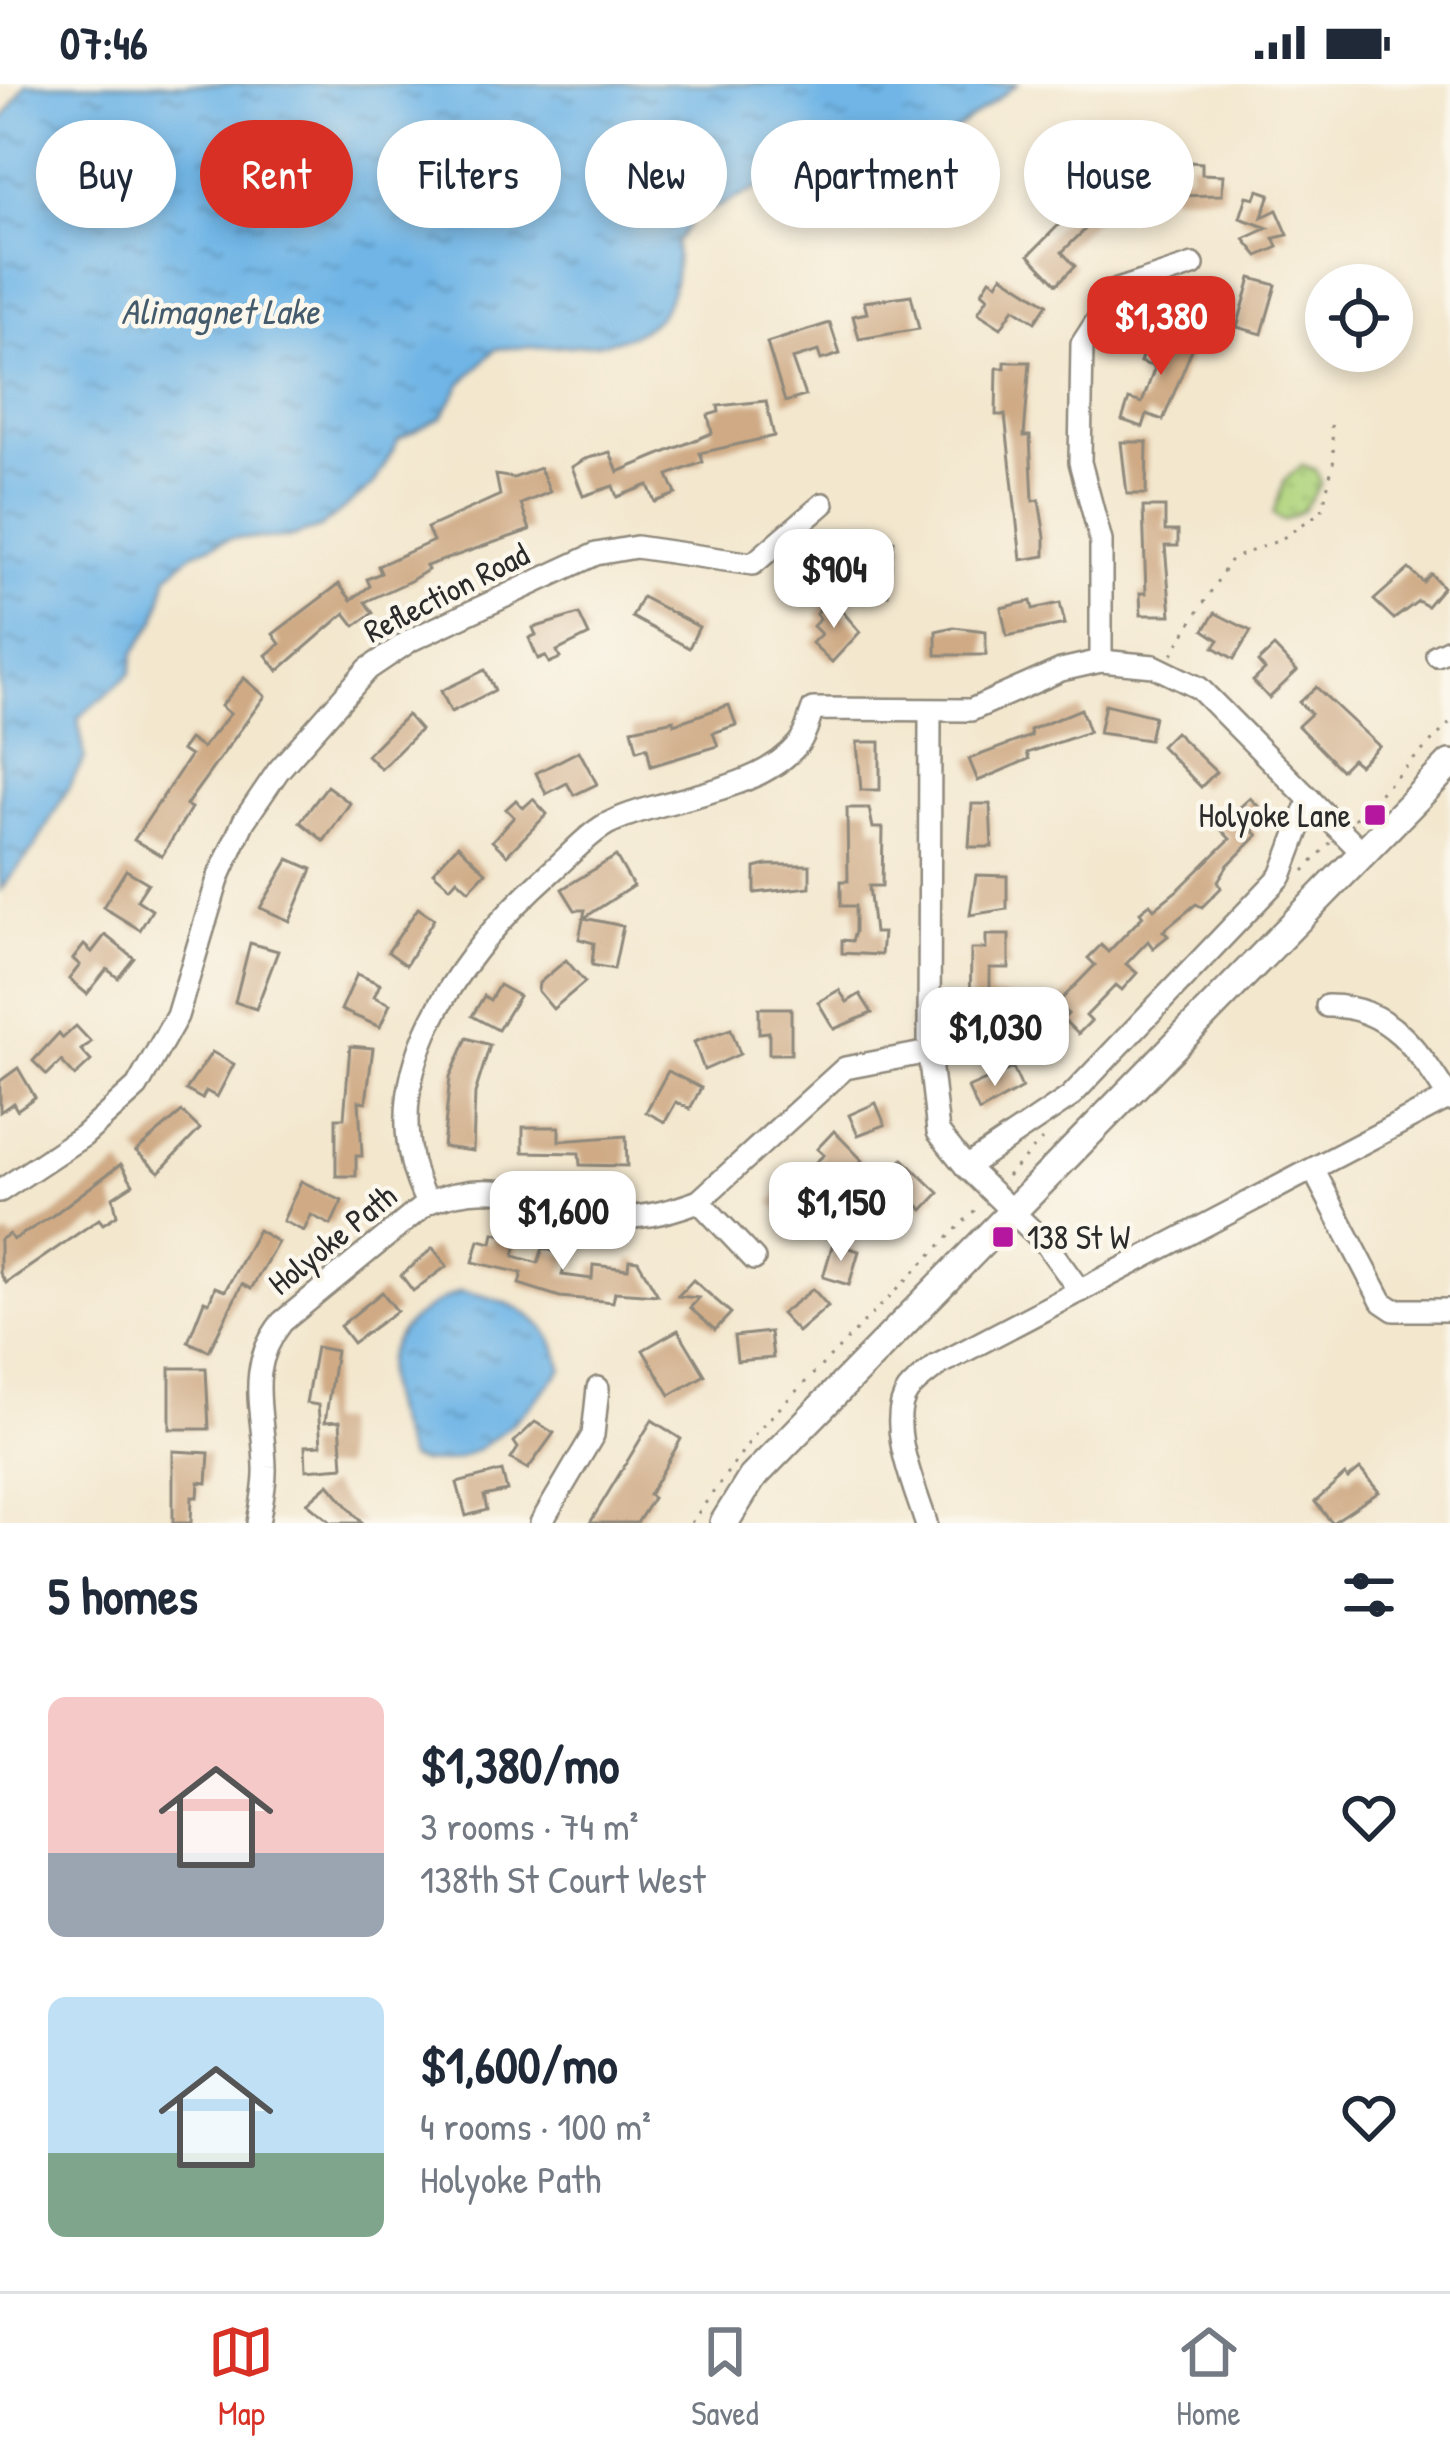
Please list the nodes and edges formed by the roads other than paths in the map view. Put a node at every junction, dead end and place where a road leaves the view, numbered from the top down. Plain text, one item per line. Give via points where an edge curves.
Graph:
1 (1193, 265) dead end
2 (823, 504) dead end
3 (1101, 661) junction
4 (930, 712) junction
5 (1450, 764) edge
6 (1310, 799) junction
7 (1363, 853) junction
8 (1327, 1006) dead end
9 (929, 1052) junction
10 (1449, 1099) edge
11 (966, 1167) junction
12 (1312, 1169) junction
13 (0, 1190) edge
14 (699, 1202) junction
15 (427, 1203) junction
16 (1012, 1212) junction
17 (754, 1259) dead end
18 (1080, 1291) junction
19 (1450, 1310) edge
20 (598, 1388) dead end
21 (258, 1523) edge
22 (541, 1523) edge
23 (724, 1523) edge
24 (926, 1523) edge

1 - 3 street via 1118,290 1082,344 1080,462 1101,542
2 - 13 street, Reflection Road via 753,564 636,547 596,554 411,640 368,669 244,821 178,1016 137,1087 83,1136
3 - 4 street via 971,710
3 - 6 street via 1163,670 1199,688
4 - 9 street
4 - 15 street via 813,709 799,743 765,766 716,793 603,826 498,919 440,998 416,1057 407,1144
5 - 7 street
6 - 7 street
6 - 11 street via 1281,876 1070,1097
7 - 16 street
8 - 10 street via 1371,1011 1420,1051
9 - 11 street via 938,1132
9 - 14 street, Holyoke Path via 845,1068
10 - 12 street
11 - 16 street
12 - 18 street
12 - 19 street via 1382,1302 1394,1310
14 - 15 street, Holyoke Path via 639,1217 602,1216 492,1187
14 - 17 street
15 - 21 street, Holyoke Path via 264,1344 257,1376 266,1470
16 - 18 street
16 - 23 street via 752,1478
18 - 24 street via 910,1388 902,1430
20 - 22 street via 593,1435

